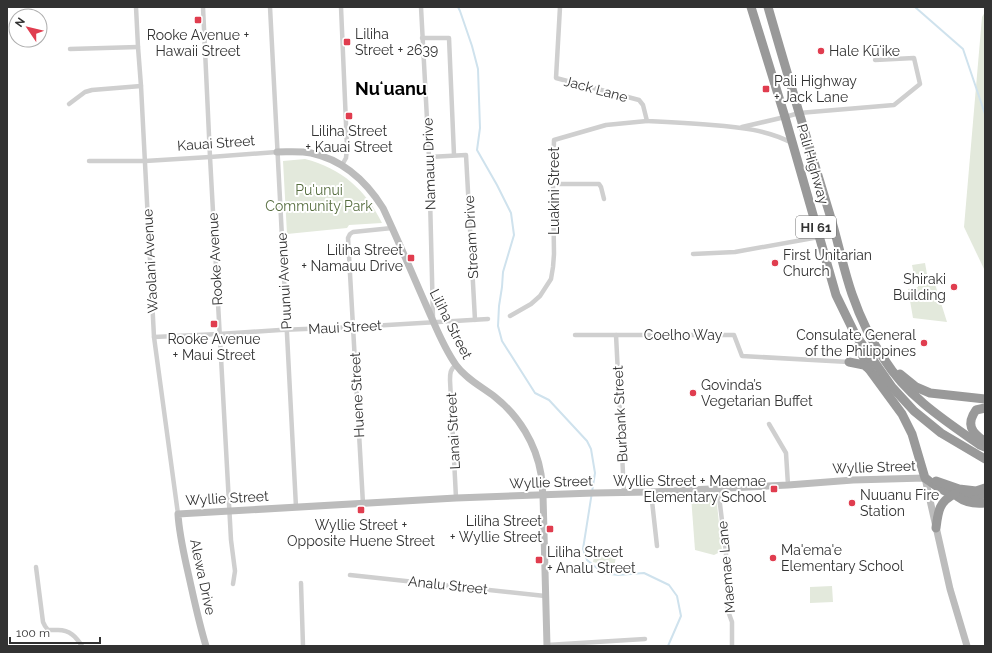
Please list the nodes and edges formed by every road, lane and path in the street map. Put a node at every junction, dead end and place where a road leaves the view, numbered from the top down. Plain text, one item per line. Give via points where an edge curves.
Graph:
1 (136, 7) edge
2 (203, 7) edge
3 (270, 7) edge
4 (341, 7) edge
5 (421, 7) edge
6 (560, 7) edge
7 (752, 7) edge
8 (768, 7) edge
9 (422, 38) junction
10 (138, 47) junction
11 (70, 49) dead end
12 (875, 60) dead end
13 (141, 86) junction
14 (69, 104) dead end
15 (799, 113) junction
16 (785, 118) junction
17 (647, 121) junction
18 (740, 127) junction
19 (792, 144) junction
20 (277, 152) junction
21 (430, 156) junction
22 (454, 156) junction
23 (210, 157) junction
24 (89, 161) dead end
25 (145, 161) junction
26 (342, 165) junction
27 (553, 184) junction
28 (604, 199) dead end
29 (392, 228) junction
30 (819, 237) junction
31 (693, 254) dead end
32 (510, 316) dead end
33 (488, 318) dead end
34 (475, 320) junction
35 (433, 322) junction
36 (354, 327) junction
37 (287, 330) junction
38 (219, 334) junction
39 (855, 334) junction
40 (575, 335) dead end
41 (616, 335) junction
42 (154, 337) junction
43 (858, 346) junction
44 (884, 360) junction
45 (849, 362) junction
46 (456, 365) junction
47 (869, 369) junction
48 (985, 399) edge
49 (985, 408) edge
50 (769, 424) dead end
51 (985, 442) edge
52 (985, 448) edge
53 (985, 459) edge
54 (925, 478) junction
55 (788, 485) junction
56 (718, 488) junction
57 (985, 488) edge
58 (651, 492) junction
59 (624, 493) junction
60 (955, 494) junction
61 (985, 494) edge
62 (542, 495) junction
63 (456, 498) junction
64 (985, 503) edge
65 (363, 504) junction
66 (296, 507) junction
67 (229, 511) junction
68 (178, 514) junction
69 (936, 528) junction
70 (657, 546) dead end
71 (36, 567) dead end
72 (350, 575) dead end
73 (302, 583) dead end
74 (234, 584) dead end
75 (545, 596) junction
76 (645, 639) dead end
77 (547, 645) edge
78 (82, 646) edge
79 (206, 646) edge
80 (303, 646) edge
81 (732, 646) edge
82 (967, 646) edge

1 - 10 street, Waolani Avenue
2 - 23 street, Rooke Avenue
3 - 20 street, Puunui Avenue
4 - 26 street via 347,147
5 - 9 street, Namauu Drive
6 - 17 street, Jack Lane via 556,78 639,100
7 - 16 highway, Pali Highway / HI 61
8 - 15 highway, Pali Highway / HI 61
9 - 21 street, Namauu Drive
9 - 22 street via 449,38
10 - 11 street
10 - 13 street, Waolani Avenue
12 - 15 street via 914,58 920,84 894,105
13 - 14 street via 92,90
13 - 25 street, Waolani Avenue
15 - 16 street
15 - 44 highway, Pali Highway / HI 61 via 852,293 862,319
16 - 18 street
16 - 19 highway, Pali Highway / HI 61
17 - 18 street
17 - 27 street, Luakini Street via 606,125 554,140
18 - 19 street via 767,133
19 - 30 highway, Pali Highway / HI 61
20 - 23 street, Kauai Street
20 - 26 street, Kauai Street via 304,152 322,156
20 - 37 street, Puunui Avenue
21 - 22 street
21 - 35 street, Namauu Drive
22 - 34 street, Stream Drive via 466,155
23 - 25 street, Kauai Street
23 - 38 street, Rooke Avenue
24 - 25 street, Kauai Street
25 - 42 street, Waolani Avenue
26 - 29 street, Liliha Street via 365,183 374,194
27 - 28 street via 599,184
27 - 32 street, Luakini Street via 554,254 551,279 532,304
29 - 35 street, Liliha Street
29 - 36 street, Huene Street via 353,232 348,238
30 - 31 street via 735,252
30 - 39 highway, Pali Highway / HI 61 via 836,295
33 - 34 street, Maui Street
34 - 35 street, Maui Street
35 - 36 street, Maui Street
35 - 46 street, Liliha Street
36 - 37 street, Maui Street
36 - 65 street, Huene Street
37 - 38 street, Maui Street
37 - 66 street, Puunui Avenue
38 - 42 street, Maui Street
38 - 67 street, Rooke Avenue
39 - 43 highway
39 - 53 highway, Pali Highway / HI 61 via 892,388 914,411 941,433
40 - 41 street, Coelho Way
41 - 45 street, Coelho Way via 734,335 742,356
41 - 59 street, Burbank Street
42 - 68 street, Waolani Avenue
43 - 45 highway via 857,356
43 - 47 highway
44 - 48 highway via 922,390
44 - 52 highway, Pali Highway / HI 61 via 922,403
45 - 47 highway
46 - 62 street, Liliha Street via 515,416 535,452 541,473
46 - 63 street, Lanai Street via 451,371 450,380
47 - 54 highway via 902,414 912,434
49 - 51 highway via 976,410 970,420 972,431
50 - 55 street via 786,453
54 - 55 street, Wyllie Street
54 - 57 highway via 959,489 976,491
54 - 60 highway
54 - 69 street
55 - 56 street, Wyllie Street
56 - 58 street, Wyllie Street
56 - 81 street, Maemae Lane via 726,552
58 - 59 street, Wyllie Street
58 - 70 street
59 - 62 street, Wyllie Street
60 - 61 highway via 977,497
60 - 64 highway via 969,503
60 - 69 highway via 939,508
62 - 63 street, Wyllie Street
62 - 75 street, Liliha Street
63 - 65 street, Wyllie Street
65 - 66 street, Wyllie Street
66 - 67 street, Wyllie Street
67 - 68 street, Wyllie Street
67 - 74 street, Rooke Avenue
68 - 79 street, Alewa Drive via 179,529
69 - 82 street
71 - 78 street via 45,626 48,630 69,632
72 - 75 street, Analu Street
73 - 80 street
75 - 77 street, Liliha Street
76 - 77 street

